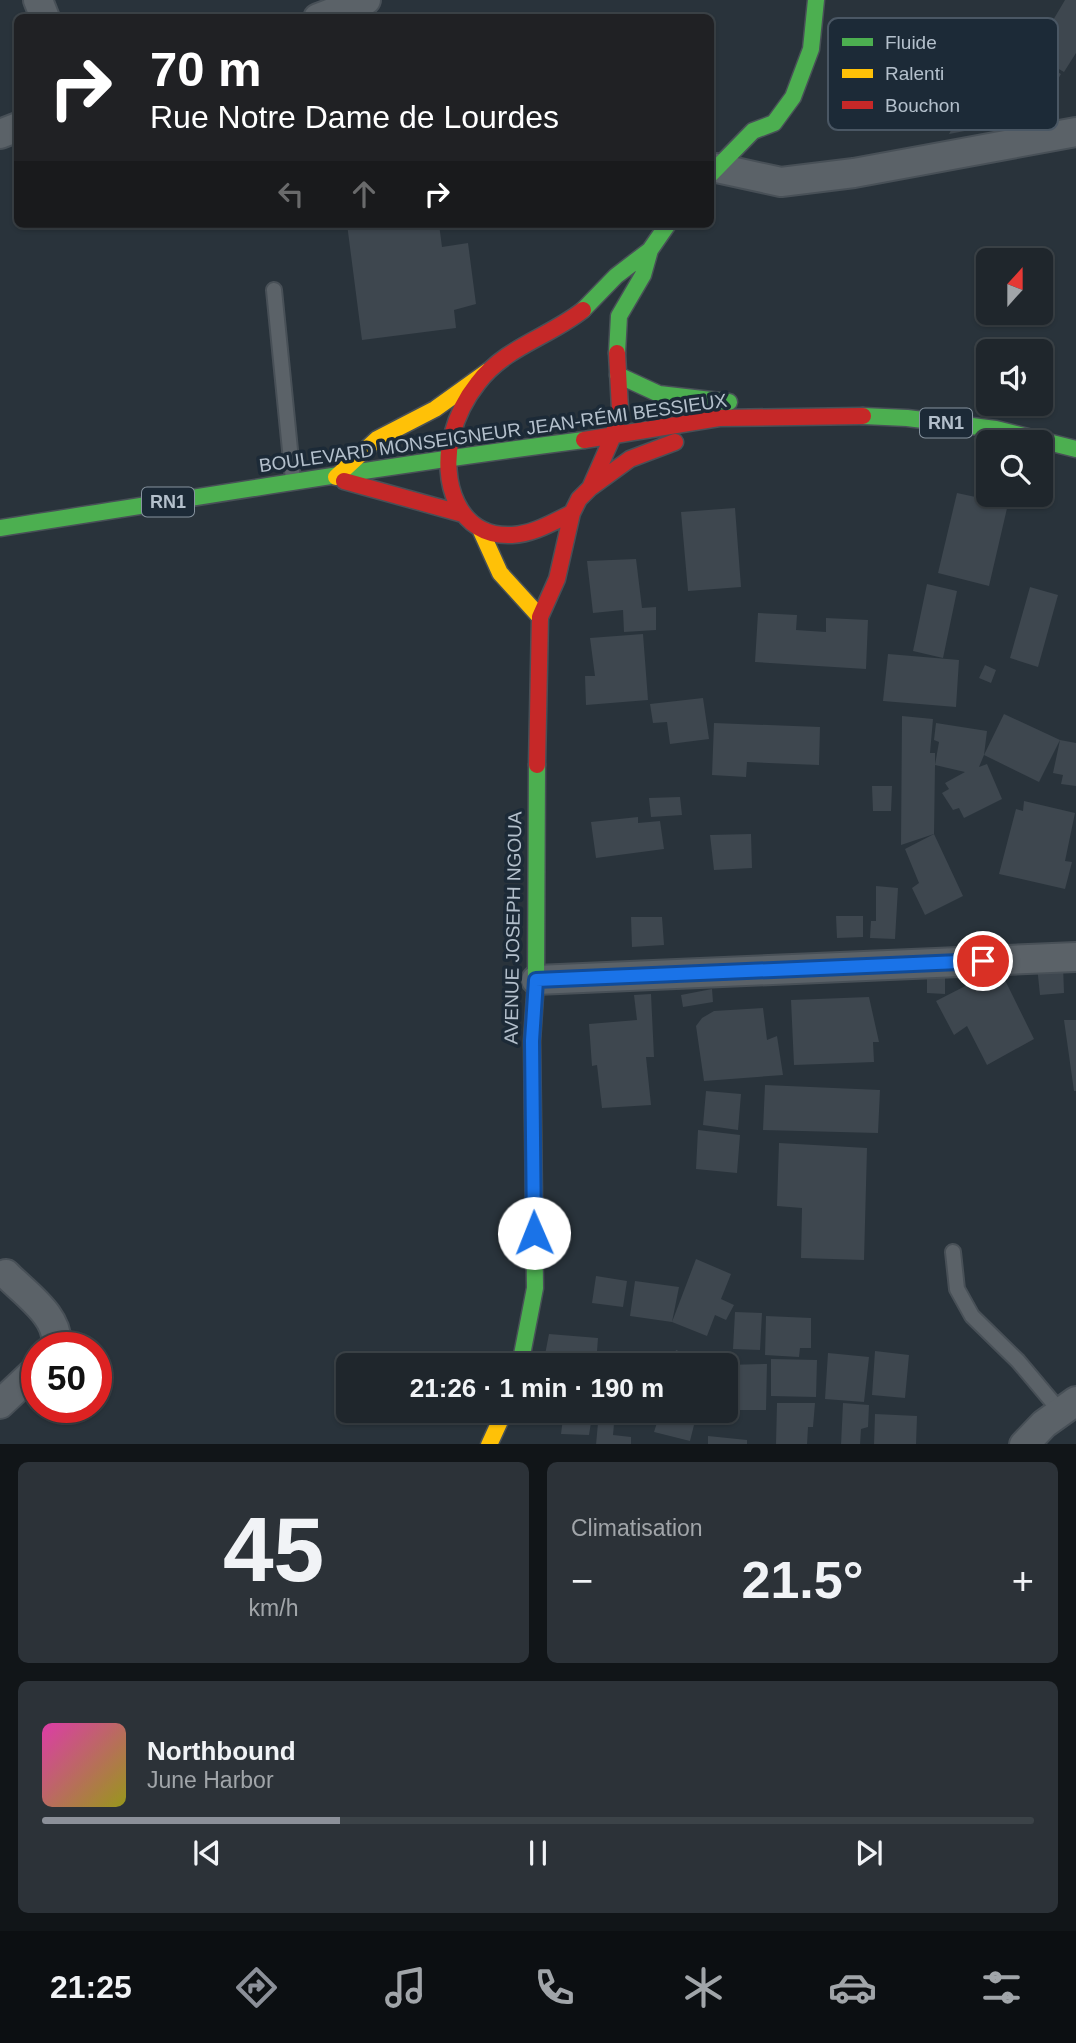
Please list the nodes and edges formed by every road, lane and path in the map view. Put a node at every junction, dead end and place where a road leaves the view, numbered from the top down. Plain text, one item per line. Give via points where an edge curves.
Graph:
1 (366, 0) edge
2 (816, 0) edge
3 (329, 14) edge
4 (1076, 132) edge
5 (714, 172) edge
6 (665, 228) edge
7 (650, 250) junction
8 (274, 290) dead end
9 (582, 335) dead end
10 (531, 341) junction
11 (599, 342) dead end
12 (617, 348) junction
13 (488, 371) junction
14 (618, 375) junction
15 (814, 415) junction
16 (734, 435) dead end
17 (613, 436) junction
18 (687, 440) dead end
19 (1076, 449) edge
20 (448, 457) junction
21 (335, 477) junction
22 (293, 483) junction
23 (590, 488) junction
24 (572, 513) junction
25 (463, 514) junction
26 (0, 528) edge
27 (481, 531) junction
28 (540, 617) junction
29 (1076, 957) edge
30 (536, 980) junction
31 (953, 1252) dead end
32 (6, 1274) dead end
33 (56, 1332) edge
34 (522, 1353) edge
35 (21, 1384) edge
36 (0, 1404) edge
37 (1068, 1406) edge
38 (499, 1423) edge
39 (489, 1444) edge
40 (1024, 1444) edge

1 - 3 street
2 - 5 main road via 811,49 793,97 774,122 753,131
4 - 5 street via 781,182
6 - 7 main road
7 - 10 main road via 580,313
7 - 12 main road via 643,275 619,316
8 - 22 lane
9 - 10 main road via 552,333
10 - 13 main road
11 - 12 main road
12 - 14 main road
13 - 20 main road via 455,424
13 - 21 main road via 435,409 377,439
14 - 15 main road via 651,394
14 - 17 main road via 620,409
15 - 16 main road
15 - 17 main road, BOULEVARD MONSEIGNEUR JEAN-RÉMI BESSIEUX / RN1 via 719,418
15 - 19 main road, BOULEVARD MONSEIGNEUR JEAN-RÉMI BESSIEUX / RN1 via 907,418 996,429
17 - 20 main road, BOULEVARD MONSEIGNEUR JEAN-RÉMI BESSIEUX / RN1
17 - 23 main road
18 - 23 main road via 649,449
20 - 21 main road, BOULEVARD MONSEIGNEUR JEAN-RÉMI BESSIEUX / RN1
20 - 25 main road via 449,482
21 - 22 main road, BOULEVARD MONSEIGNEUR JEAN-RÉMI BESSIEUX / RN1
21 - 25 main road
22 - 26 main road, BOULEVARD MONSEIGNEUR JEAN-RÉMI BESSIEUX / RN1
23 - 24 main road
24 - 27 main road via 528,534 504,536
24 - 28 main road via 557,579
25 - 27 main road
27 - 28 main road via 500,573
28 - 30 main road, AVENUE JOSEPH NGOUA
29 - 30 street
30 - 34 main road, AVENUE JOSEPH NGOUA via 532,1041 535,1289
31 - 37 lane via 957,1289 972,1316
32 - 33 street via 48,1317
35 - 36 street
37 - 40 street
38 - 39 main road

